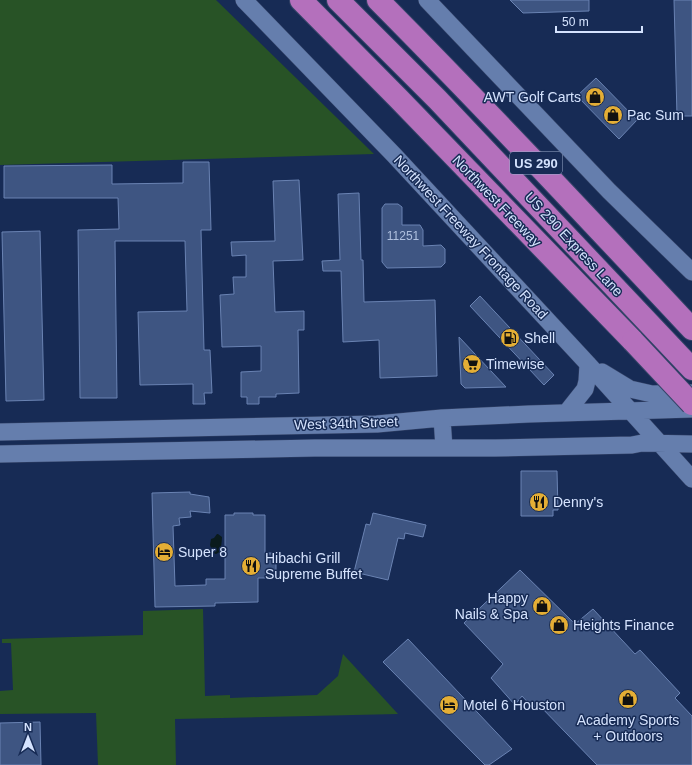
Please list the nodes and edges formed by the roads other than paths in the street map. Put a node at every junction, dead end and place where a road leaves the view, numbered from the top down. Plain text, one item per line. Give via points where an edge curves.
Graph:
1 (244, 0) edge
2 (301, 0) edge
3 (338, 0) edge
4 (378, 0) edge
5 (427, 0) edge
6 (692, 272) edge
7 (692, 329) edge
8 (588, 364) junction
9 (692, 369) edge
10 (692, 393) edge
11 (692, 404) edge
12 (692, 409) edge
13 (630, 411) junction
14 (566, 413) junction
15 (442, 418) junction
16 (159, 428) junction
17 (0, 432) edge
18 (662, 444) junction
19 (692, 444) edge
20 (444, 448) junction
21 (159, 451) junction
22 (0, 454) edge
23 (692, 479) edge

1 - 8 main road, Northwest Freeway Frontage Road via 394,155
2 - 11 highway, Northwest Freeway, bridge
3 - 9 highway, US 290 Express Lane via 437,99
4 - 7 highway, US 290 via 524,150
5 - 6 main road via 609,191
8 - 10 main road via 630,388 652,394
8 - 13 main road, Northwest Freeway Frontage Road
8 - 14 main road via 585,389
12 - 13 main road, West 34th Street
13 - 14 main road, West 34th Street
13 - 18 main road, Northwest Freeway Frontage Road
14 - 15 main road, West 34th Street
15 - 16 main road, West 34th Street via 377,424
15 - 20 main road
16 - 17 main road, West 34th Street
16 - 21 main road
18 - 19 main road, West 34th Street
18 - 20 main road, West 34th Street
18 - 23 main road, Northwest Freeway Frontage Road
20 - 21 main road, West 34th Street
21 - 22 main road, West 34th Street

